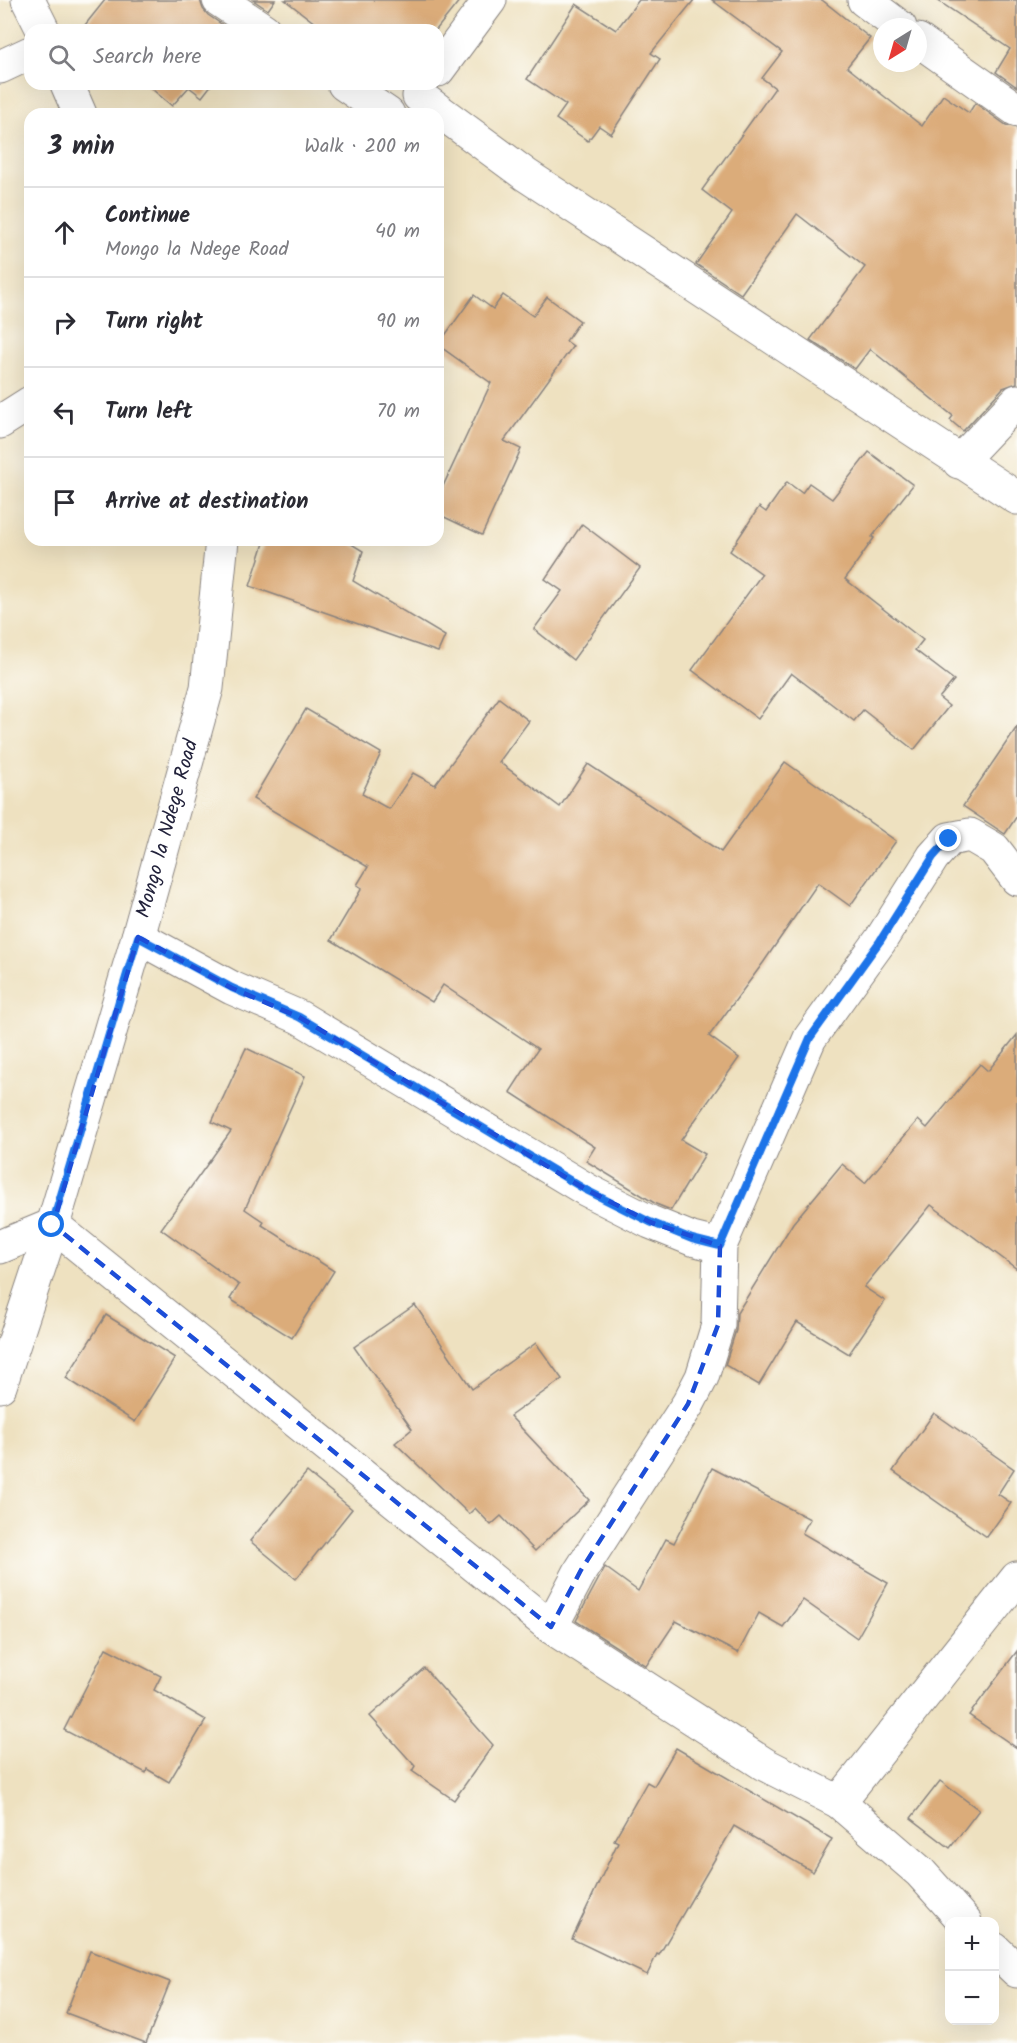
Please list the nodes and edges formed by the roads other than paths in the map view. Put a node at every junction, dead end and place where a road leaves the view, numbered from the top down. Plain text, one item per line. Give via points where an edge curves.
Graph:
1 (28, 0) edge
2 (219, 0) edge
3 (490, 0) edge
4 (864, 0) edge
5 (888, 18) edge
6 (40, 24) edge
7 (255, 24) edge
8 (927, 46) edge
9 (24, 56) edge
10 (444, 62) edge
11 (0, 67) edge
12 (70, 90) edge
13 (353, 90) edge
14 (418, 98) edge
15 (77, 108) edge
16 (379, 108) edge
17 (432, 108) edge
18 (1017, 110) edge
19 (444, 117) edge
20 (1017, 401) edge
21 (24, 407) edge
22 (0, 422) edge
23 (959, 462) junction
24 (1017, 498) edge
25 (221, 546) edge
26 (1017, 879) edge
27 (138, 937) junction
28 (52, 1225) junction
29 (720, 1246) junction
30 (0, 1247) edge
31 (0, 1386) edge
32 (1017, 1578) edge
33 (551, 1627) junction
34 (839, 1802) junction
35 (960, 1917) edge
36 (999, 1954) edge
37 (1017, 1971) edge

1 - 6 street
2 - 7 street
3 - 10 street
4 - 5 street
8 - 18 street
9 - 11 street
12 - 15 street
13 - 16 street
14 - 17 street
19 - 23 street
20 - 23 street
21 - 22 street
23 - 24 street
25 - 27 street, Mongo la Ndege Road via 207,688
26 - 29 street via 994,849 970,835 949,839 933,857 880,941 810,1038
27 - 28 street, Mongo la Ndege Road
27 - 29 street via 232,988 299,1017 586,1190 650,1222
28 - 30 street
28 - 31 street, Mongo la Ndege Road
28 - 33 street
29 - 33 street via 718,1325 702,1377 581,1570
32 - 34 street
33 - 34 street via 764,1764
34 - 35 street via 920,1872
36 - 37 street

